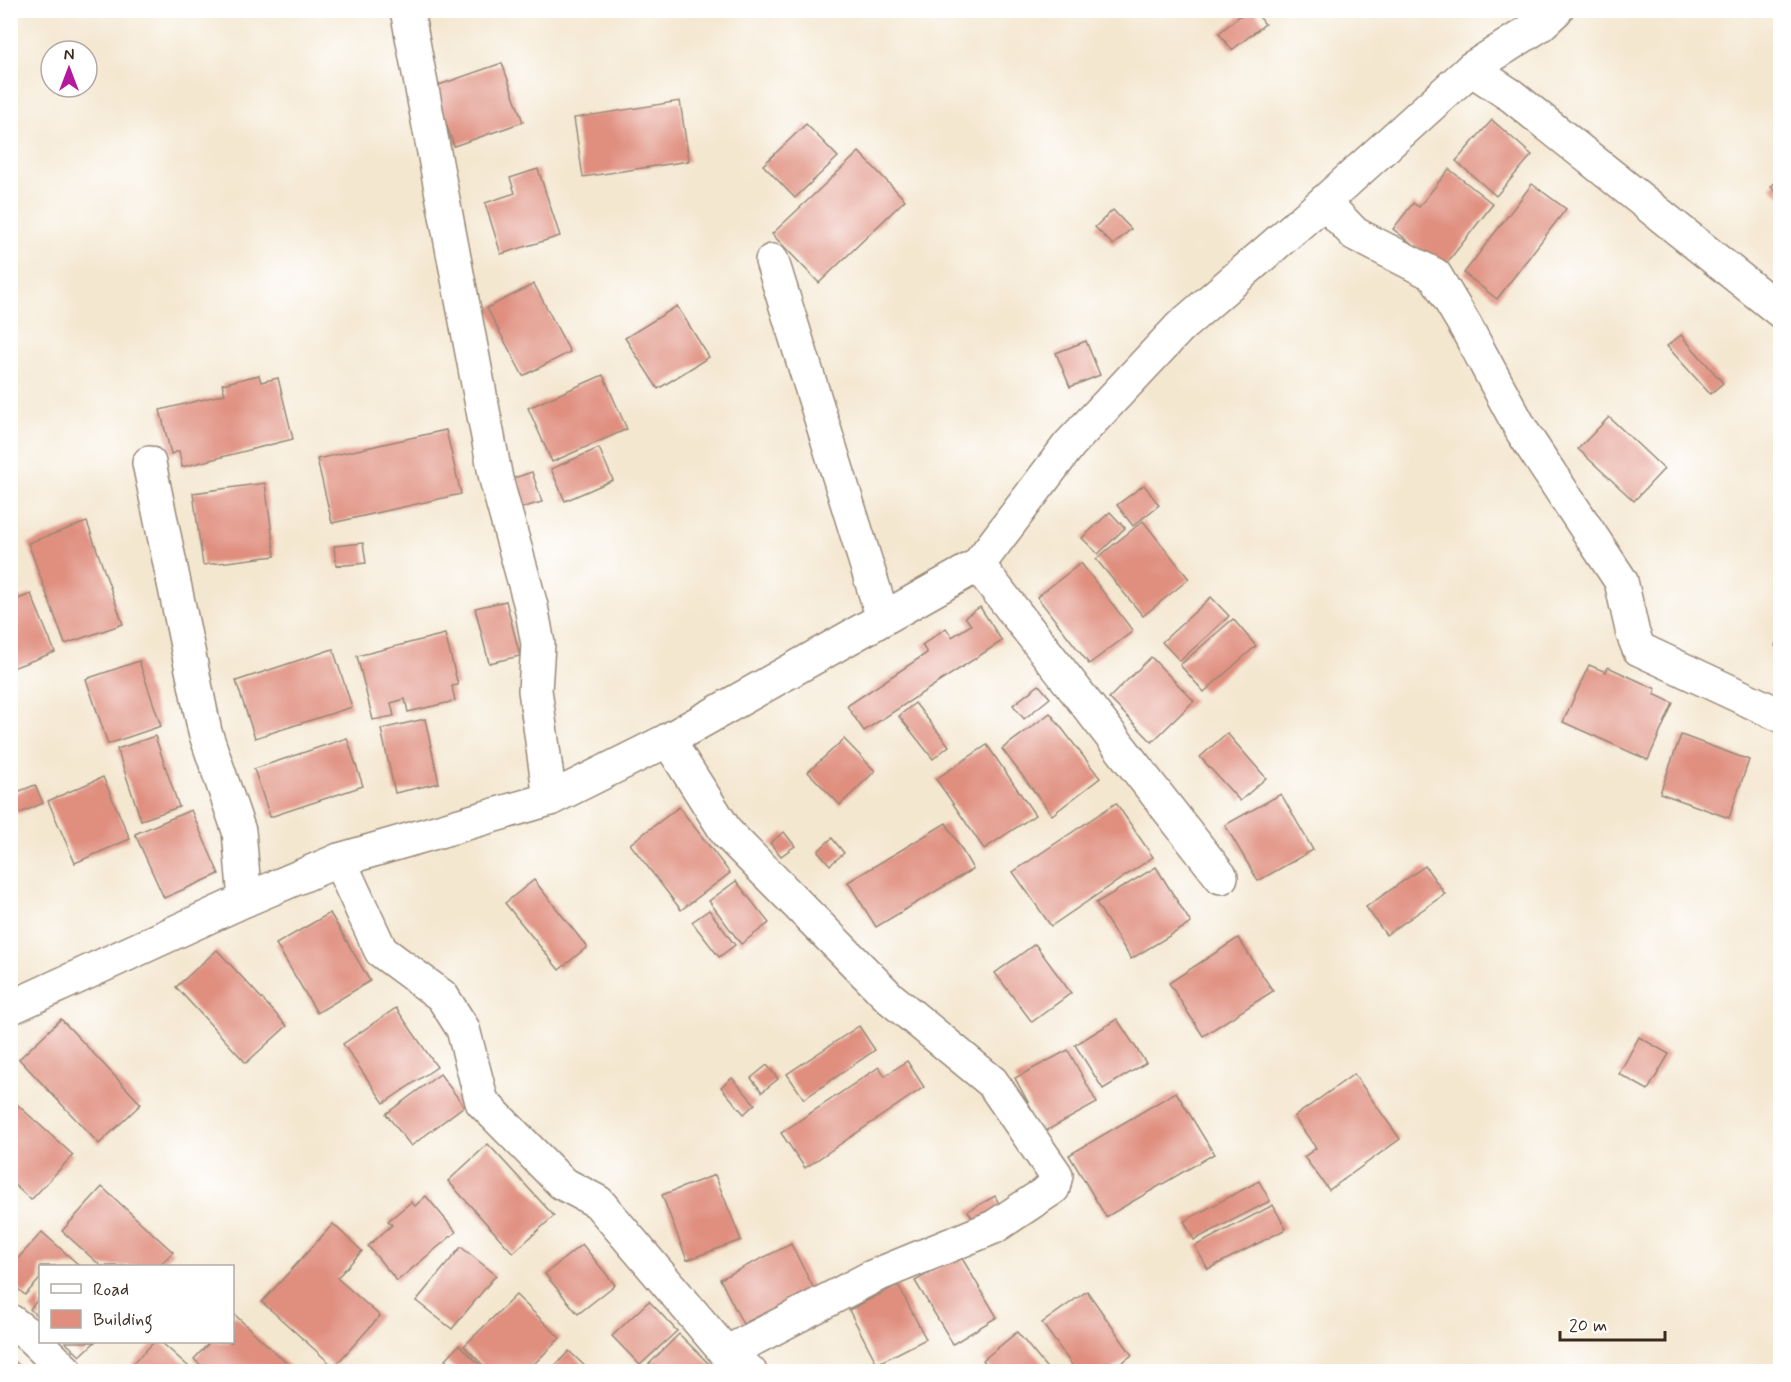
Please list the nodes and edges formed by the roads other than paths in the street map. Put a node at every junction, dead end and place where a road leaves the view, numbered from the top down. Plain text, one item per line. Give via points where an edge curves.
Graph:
1 (407, 10) edge
2 (1556, 10) edge
3 (1471, 69) junction
4 (1324, 202) junction
5 (772, 261) dead end
6 (1780, 311) edge
7 (148, 463) dead end
8 (978, 565) junction
9 (884, 618) junction
10 (1780, 715) edge
11 (668, 740) junction
12 (550, 798) junction
13 (339, 860) junction
14 (1221, 877) dead end
15 (245, 900) junction
16 (10, 1008) edge
17 (20, 1329) edge
18 (738, 1362) edge
19 (40, 1371) edge
20 (66, 1371) edge

1 - 12 street via 495,479 538,644 535,690
2 - 3 street via 1540,25
3 - 4 street
3 - 6 street via 1512,96
4 - 8 street via 1180,327 1069,445
4 - 10 street via 1355,234 1435,275 1522,431 1621,581 1638,649
5 - 9 street
7 - 15 street via 205,732 239,831
8 - 9 street
8 - 14 street
9 - 11 street
11 - 12 street
11 - 18 street via 727,833 890,998 992,1082 1056,1175 1053,1188 994,1227 872,1277
12 - 13 street
13 - 15 street
13 - 18 street via 381,951 442,996 463,1029 482,1102 562,1183 598,1202
15 - 16 street
17 - 19 street via 38,1350
17 - 20 street

